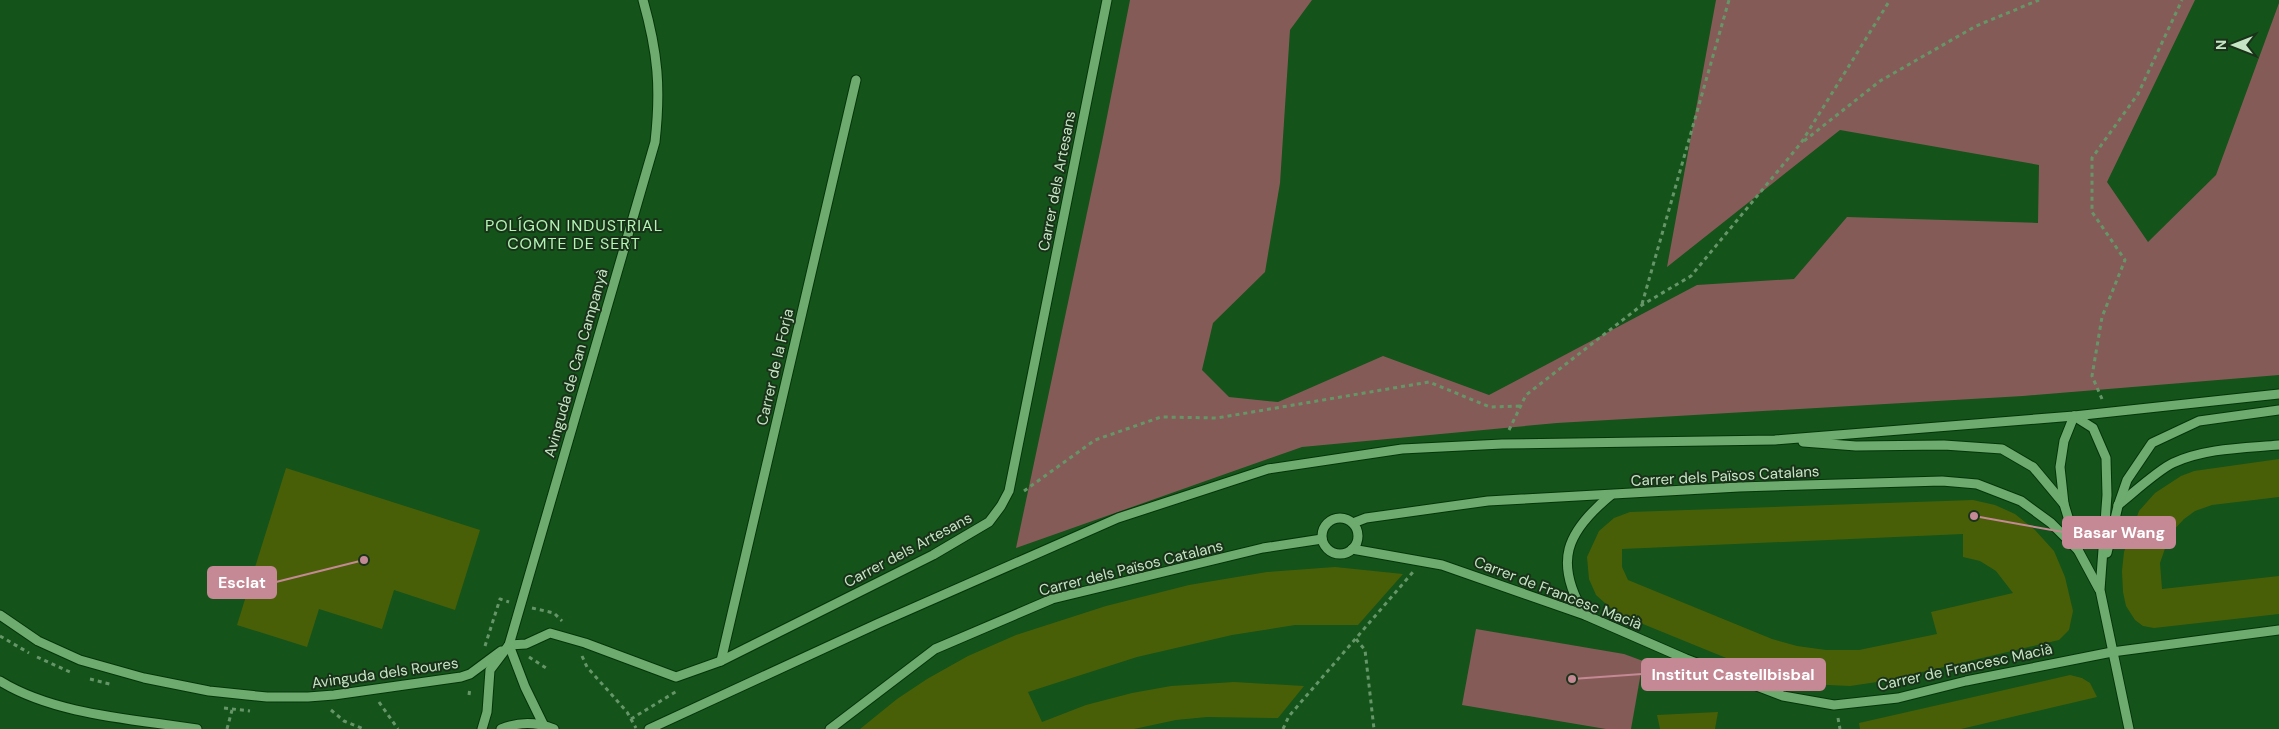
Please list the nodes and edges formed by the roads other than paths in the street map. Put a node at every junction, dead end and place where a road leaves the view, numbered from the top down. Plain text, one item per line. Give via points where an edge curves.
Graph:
1 (643, 0) edge
2 (1107, 0) edge
3 (856, 80) dead end
4 (2279, 394) edge
5 (2279, 410) edge
6 (2074, 416) junction
7 (1775, 440) junction
8 (2279, 445) edge
9 (1611, 495) junction
10 (2064, 504) junction
11 (2118, 506) junction
12 (1353, 523) junction
13 (1322, 539) junction
14 (1352, 549) junction
15 (2078, 550) junction
16 (2100, 590) junction
17 (0, 615) edge
18 (1585, 615) junction
19 (2279, 630) edge
20 (509, 645) junction
21 (2112, 652) junction
22 (721, 660) junction
23 (0, 681) edge
24 (544, 726) junction
25 (197, 729) edge
26 (482, 729) edge
27 (501, 729) edge
28 (554, 729) edge
29 (649, 729) edge
30 (830, 729) edge
31 (2129, 729) edge

1 - 20 street, Avinguda de Can Campanyà via 658,67 655,142
2 - 22 street, Carrer dels Artesans via 1009,491 1002,506 989,522 933,555
3 - 22 street, Carrer de la Forja
4 - 6 street
5 - 11 street via 2199,421 2152,443 2127,480
6 - 7 street
6 - 10 street via 2064,441 2060,467
6 - 16 street via 2093,428 2106,458 2108,495
7 - 10 street via 1856,446 1944,445 2002,449 2033,467
7 - 29 street via 1502,444 1402,450 1268,469 1118,518
8 - 11 street via 2218,452 2172,463
9 - 12 street, Carrer dels Països Catalans via 1488,501 1366,518
9 - 15 street, Carrer dels Països Catalans via 1739,487 1942,481 1978,484 2021,501 2051,523
9 - 18 street via 1579,525 1570,551 1568,578 1573,595
10 - 15 street
11 - 16 street
12 - 13 street via 1343,518 1332,519 1323,528
12 - 14 street via 1358,539
13 - 14 street, Carrer de Francesc Macià via 1327,549 1337,554
13 - 30 street, Carrer dels Països Catalans via 1263,548 1052,600 934,649
14 - 18 street, Carrer de Francesc Macià via 1442,565
15 - 16 street
16 - 21 street
17 - 20 street, Avinguda dels Roures via 38,641 80,660 177,685 267,697 334,695 460,677 470,674
18 - 21 street, Carrer de Francesc Macià via 1783,696 1834,705 1898,698
19 - 21 street, Carrer de Francesc Macià
20 - 22 street, Carrer dels Artesans via 526,644 550,633 586,643 676,678
20 - 24 street
20 - 26 street, Avinguda de Can Campanyà via 490,670 488,712
21 - 31 street
23 - 25 street via 37,700
24 - 27 street via 511,725
24 - 28 street

